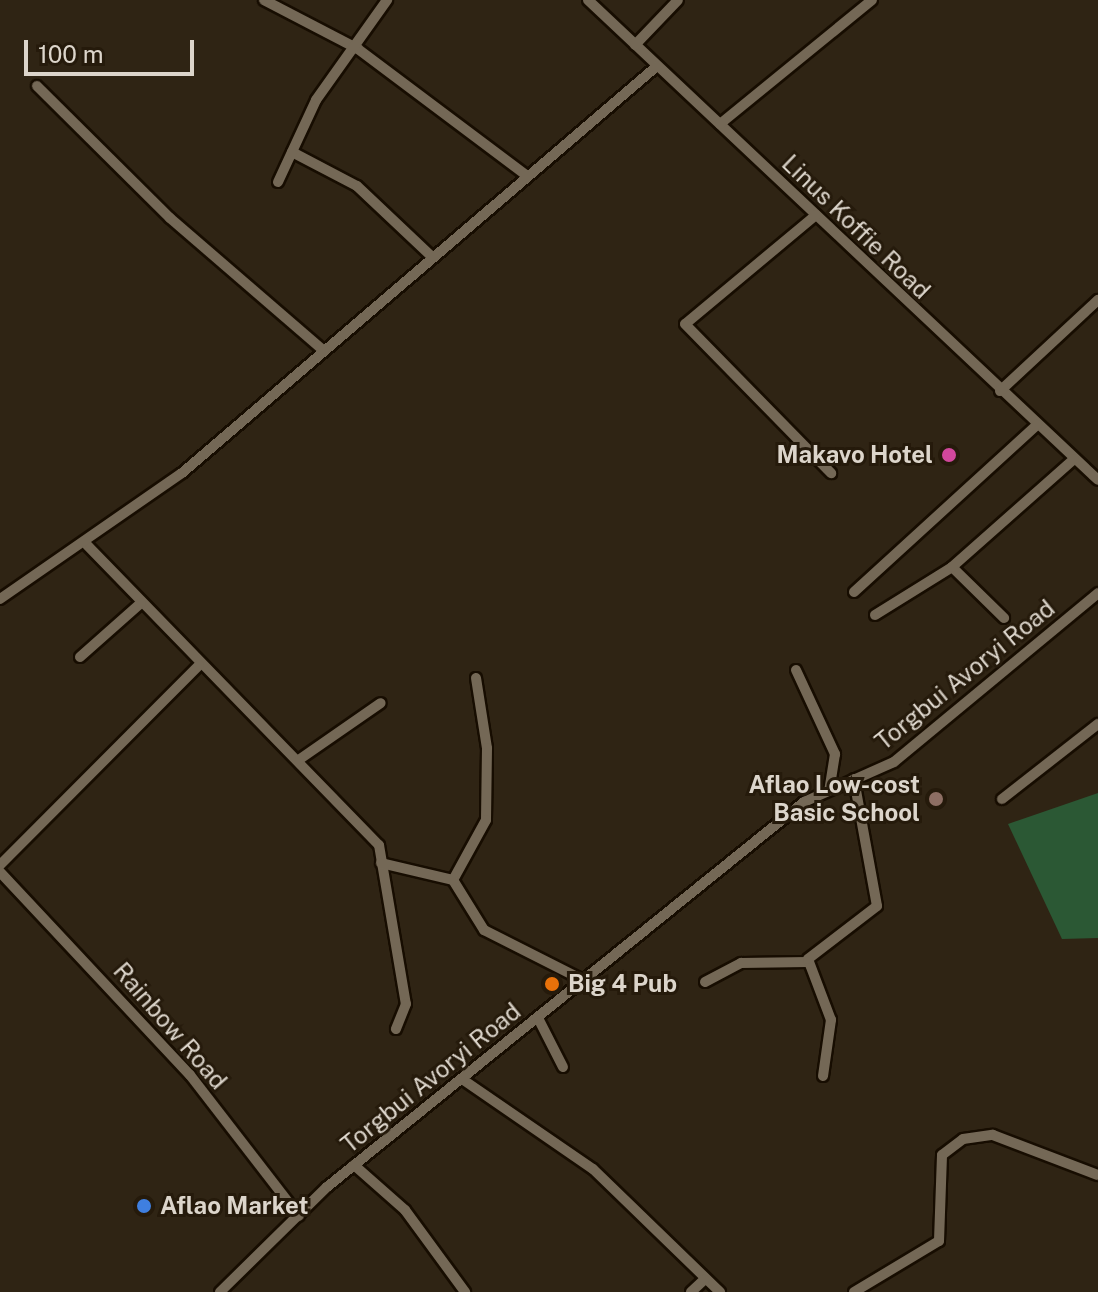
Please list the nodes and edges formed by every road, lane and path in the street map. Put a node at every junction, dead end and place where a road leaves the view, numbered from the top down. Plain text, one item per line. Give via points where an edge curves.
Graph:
1 (264, 0) edge
2 (387, 0) edge
3 (588, 0) edge
4 (678, 0) edge
5 (872, 0) edge
6 (635, 45) junction
7 (358, 49) junction
8 (657, 66) junction
9 (37, 86) dead end
10 (720, 124) junction
11 (292, 152) junction
12 (526, 175) junction
13 (278, 182) dead end
14 (816, 215) junction
15 (430, 255) junction
16 (1098, 300) edge
17 (323, 350) junction
18 (1000, 391) junction
19 (1037, 425) junction
20 (1074, 459) junction
21 (831, 473) dead end
22 (1098, 480) edge
23 (87, 545) junction
24 (952, 567) junction
25 (854, 592) dead end
26 (1098, 593) edge
27 (0, 599) edge
28 (141, 603) junction
29 (875, 615) dead end
30 (1004, 618) dead end
31 (80, 657) dead end
32 (199, 665) junction
33 (796, 670) dead end
34 (476, 678) dead end
35 (381, 703) dead end
36 (1098, 724) edge
37 (300, 759) junction
38 (854, 779) junction
39 (829, 790) junction
40 (1002, 799) dead end
41 (381, 863) junction
42 (0, 865) edge
43 (0, 872) edge
44 (453, 880) junction
45 (808, 962) junction
46 (585, 981) junction
47 (705, 982) dead end
48 (538, 1018) junction
49 (396, 1029) dead end
50 (563, 1067) dead end
51 (823, 1076) dead end
52 (462, 1079) junction
53 (354, 1165) junction
54 (1098, 1175) edge
55 (299, 1216) junction
56 (704, 1280) junction
57 (220, 1292) edge
58 (465, 1292) edge
59 (691, 1292) edge
60 (720, 1292) edge
61 (854, 1292) edge

1 - 7 street
2 - 7 street
3 - 6 street, Linus Koffie Road
4 - 6 street
5 - 10 street
6 - 8 street, Linus Koffie Road
7 - 11 street via 316,100
7 - 12 street
8 - 10 street, Linus Koffie Road
8 - 12 street
9 - 17 street via 170,218
10 - 14 street, Linus Koffie Road
11 - 13 street
11 - 15 street via 357,186
12 - 15 street
14 - 18 street, Linus Koffie Road
14 - 21 street via 685,324
15 - 17 street
16 - 18 street
17 - 23 street
18 - 19 street, Linus Koffie Road
19 - 20 street, Linus Koffie Road
19 - 25 street
20 - 22 street, Linus Koffie Road
20 - 24 street
23 - 27 street
23 - 28 street
24 - 29 street
24 - 30 street
26 - 38 street, Torgbui Avoryi Road via 894,762
28 - 31 street
28 - 32 street
32 - 37 street
32 - 42 street
33 - 39 street via 835,754
34 - 44 street via 487,748 486,820
35 - 37 street
36 - 40 street
37 - 41 street via 379,845
38 - 39 street, Torgbui Avoryi Road
38 - 45 street via 877,906
39 - 46 street, Torgbui Avoryi Road via 804,802
41 - 44 street
41 - 49 street via 406,1004
43 - 55 street, Rainbow Road via 190,1075
44 - 46 street via 484,930
45 - 47 street via 741,963
45 - 51 street via 831,1020
46 - 48 street, Torgbui Avoryi Road
48 - 50 street
48 - 52 street, Torgbui Avoryi Road
52 - 53 street, Torgbui Avoryi Road
52 - 56 street via 593,1169
53 - 55 street, Torgbui Avoryi Road
53 - 58 street via 405,1210
54 - 61 street via 993,1135 963,1139 942,1155 939,1241
55 - 57 street, Torgbui Avoryi Road
56 - 59 street
56 - 60 street

